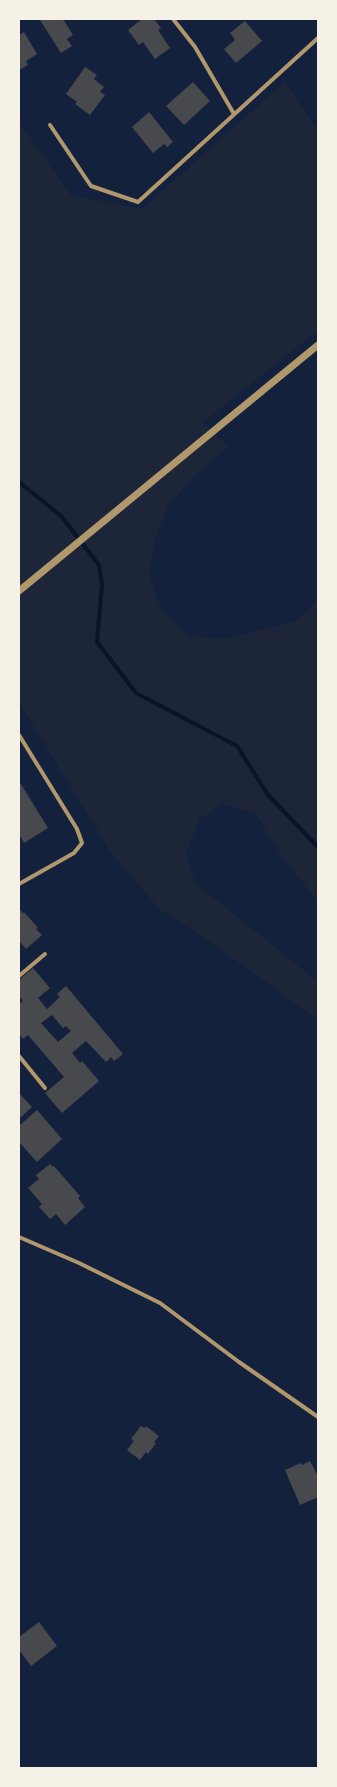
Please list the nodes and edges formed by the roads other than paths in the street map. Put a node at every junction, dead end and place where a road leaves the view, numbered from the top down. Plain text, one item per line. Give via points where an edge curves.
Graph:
1 (173, 19) edge
2 (318, 38) edge
3 (234, 114) junction
4 (50, 125) dead end
5 (318, 345) edge
6 (19, 591) edge
7 (19, 735) edge
8 (19, 884) edge
9 (45, 954) dead end
10 (19, 976) edge
11 (19, 1056) edge
12 (45, 1088) dead end
13 (19, 1237) edge
14 (318, 1416) edge

1 - 3 street via 195,47
2 - 3 street
3 - 4 street via 138,202 91,186
5 - 6 street
7 - 8 street via 77,829 82,843 74,853
9 - 10 street
11 - 12 street
13 - 14 street via 160,1303 239,1362

